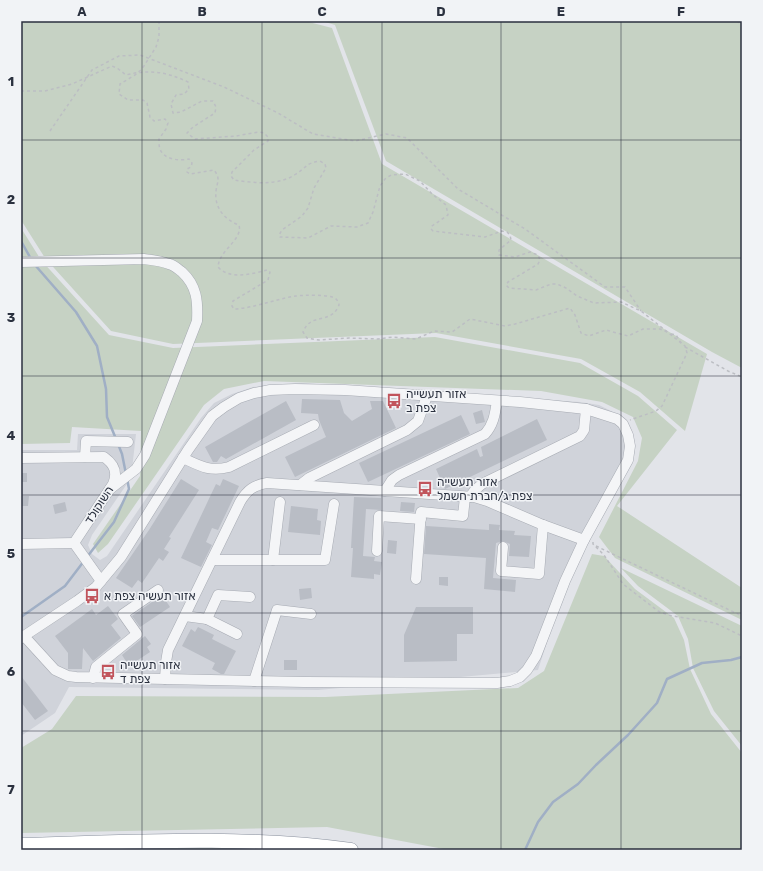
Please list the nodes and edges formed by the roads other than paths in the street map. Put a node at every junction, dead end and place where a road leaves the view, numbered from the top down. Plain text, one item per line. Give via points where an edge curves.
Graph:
1 (21, 262) edge
2 (427, 396) junction
3 (497, 401) junction
4 (586, 409) junction
5 (314, 426) dead end
6 (128, 442) dead end
7 (85, 457) junction
8 (21, 458) edge
9 (183, 458) junction
10 (300, 485) junction
11 (110, 489) junction
12 (386, 491) junction
13 (467, 497) junction
14 (280, 502) dead end
15 (334, 504) dead end
16 (421, 519) junction
17 (543, 525) junction
18 (590, 541) junction
19 (74, 542) junction
20 (21, 544) edge
21 (503, 548) dead end
22 (377, 551) dead end
23 (212, 560) junction
24 (273, 560) junction
25 (416, 579) dead end
26 (101, 581) junction
27 (158, 590) dead end
28 (250, 597) dead end
29 (311, 614) dead end
30 (185, 616) junction
31 (207, 619) junction
32 (237, 634) dead end
33 (23, 637) edge
34 (93, 678) junction
35 (165, 679) junction
36 (254, 681) junction
37 (21, 845) edge
38 (351, 850) edge

1 - 11 street via 144,259 170,264 188,278 194,288 198,304 197,321 145,455 136,469
2 - 3 street
2 - 9 street via 295,389 254,393 239,398 212,416
2 - 10 street via 418,420 407,430 309,478
3 - 4 street
3 - 12 street via 494,420 485,434 399,475 392,480
4 - 13 street via 584,430 580,436 482,484
4 - 18 street via 617,419 623,424 630,446 628,460
5 - 9 street via 220,470 209,469
6 - 7 street via 86,441
7 - 8 street, השוקולד
7 - 11 street, השוקולד via 104,457 110,461 116,472
9 - 26 street via 121,557
10 - 12 street
10 - 23 street via 258,484 246,492
11 - 19 street, השוקולד
12 - 13 street
13 - 16 street via 463,516 421,512
13 - 17 street via 487,501
14 - 24 street
15 - 24 street via 325,560
16 - 22 street via 379,516
16 - 25 street
17 - 18 street
17 - 21 street via 539,574 501,571
18 - 36 street via 554,606 536,656 520,677 497,682
19 - 20 street
19 - 26 street
23 - 24 street
23 - 30 street
26 - 33 street via 77,601
27 - 34 street via 123,614 137,634 96,667
28 - 31 street via 218,595
29 - 36 street via 276,610
30 - 31 street
30 - 35 street via 168,650
31 - 32 street
33 - 34 street via 60,674
34 - 35 street
35 - 36 street
37 - 38 highway via 227,841 296,844

